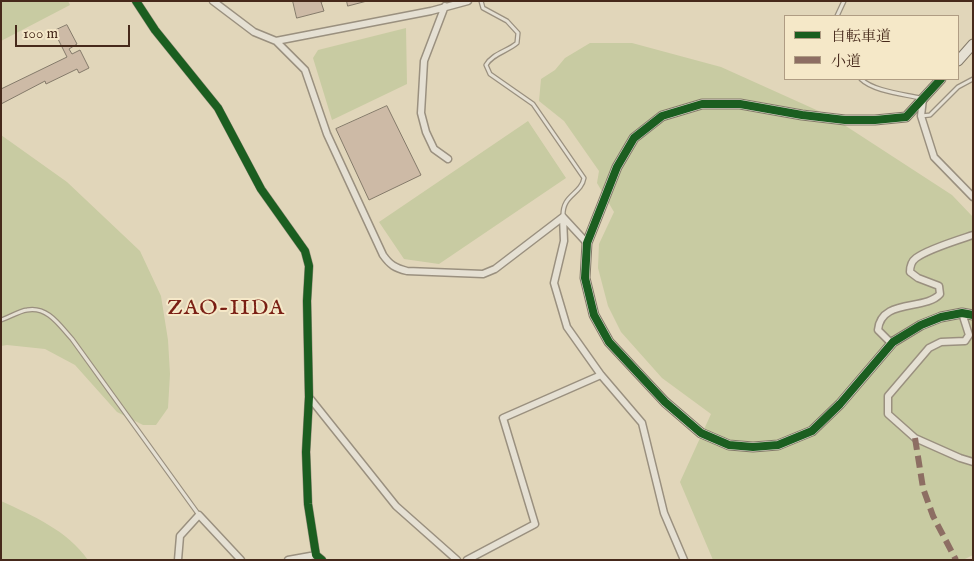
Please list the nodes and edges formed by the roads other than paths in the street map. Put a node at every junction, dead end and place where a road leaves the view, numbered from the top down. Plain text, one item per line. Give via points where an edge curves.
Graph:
1 (136, 1) edge
2 (213, 1) edge
3 (468, 1) edge
4 (481, 1) edge
5 (844, 1) edge
6 (445, 6) junction
7 (837, 15) edge
8 (276, 41) junction
9 (973, 44) edge
10 (959, 60) edge
11 (973, 79) edge
12 (862, 80) edge
13 (940, 80) edge
14 (923, 99) junction
15 (921, 116) junction
16 (448, 159) dead end
17 (973, 197) edge
18 (562, 217) junction
19 (973, 235) edge
20 (587, 243) junction
21 (962, 314) junction
22 (973, 315) edge
23 (1, 320) edge
24 (893, 342) junction
25 (601, 374) junction
26 (309, 397) junction
27 (973, 462) edge
28 (200, 515) junction
29 (316, 555) junction
30 (178, 560) edge
31 (241, 560) edge
32 (288, 560) edge
33 (322, 560) edge
34 (457, 560) edge
35 (467, 560) edge
36 (684, 560) edge

1 - 26 street via 155,30 218,108 261,189 306,251 309,266
2 - 8 street via 254,32
3 - 6 street
4 - 18 lane via 483,8 507,21 518,34 517,43 510,50 488,61 486,65 490,74 533,104 584,178 583,184 565,202
5 - 7 lane
6 - 8 street
6 - 16 street via 424,61 422,113 434,149
8 - 18 street via 305,70 336,156 383,255 395,268 483,274
9 - 10 street
11 - 15 lane via 958,87 930,115
12 - 14 lane via 882,89
13 - 14 street
14 - 15 street
14 - 20 street via 906,117 875,120 802,115 740,104 702,104 662,116 634,138 617,167
15 - 17 street via 934,157
18 - 20 street
18 - 25 street via 564,241 554,282 566,327
19 - 24 street via 916,258 910,266 910,272 918,278 939,286 940,294 935,299 887,313 879,322 878,330
20 - 24 street via 585,278 594,315 609,342 679,415 702,433 729,445 778,445 812,431 840,404
21 - 22 street
21 - 24 street via 920,325
21 - 27 street via 969,335 965,341 941,342 929,348 888,396 888,414 915,438
23 - 28 lane via 27,310 41,310 54,318
25 - 35 street via 503,418 535,524
25 - 36 street via 642,423 664,513
26 - 29 street via 308,504
26 - 34 street via 396,506
28 - 30 street via 180,536
28 - 31 street
29 - 32 street
29 - 33 street

